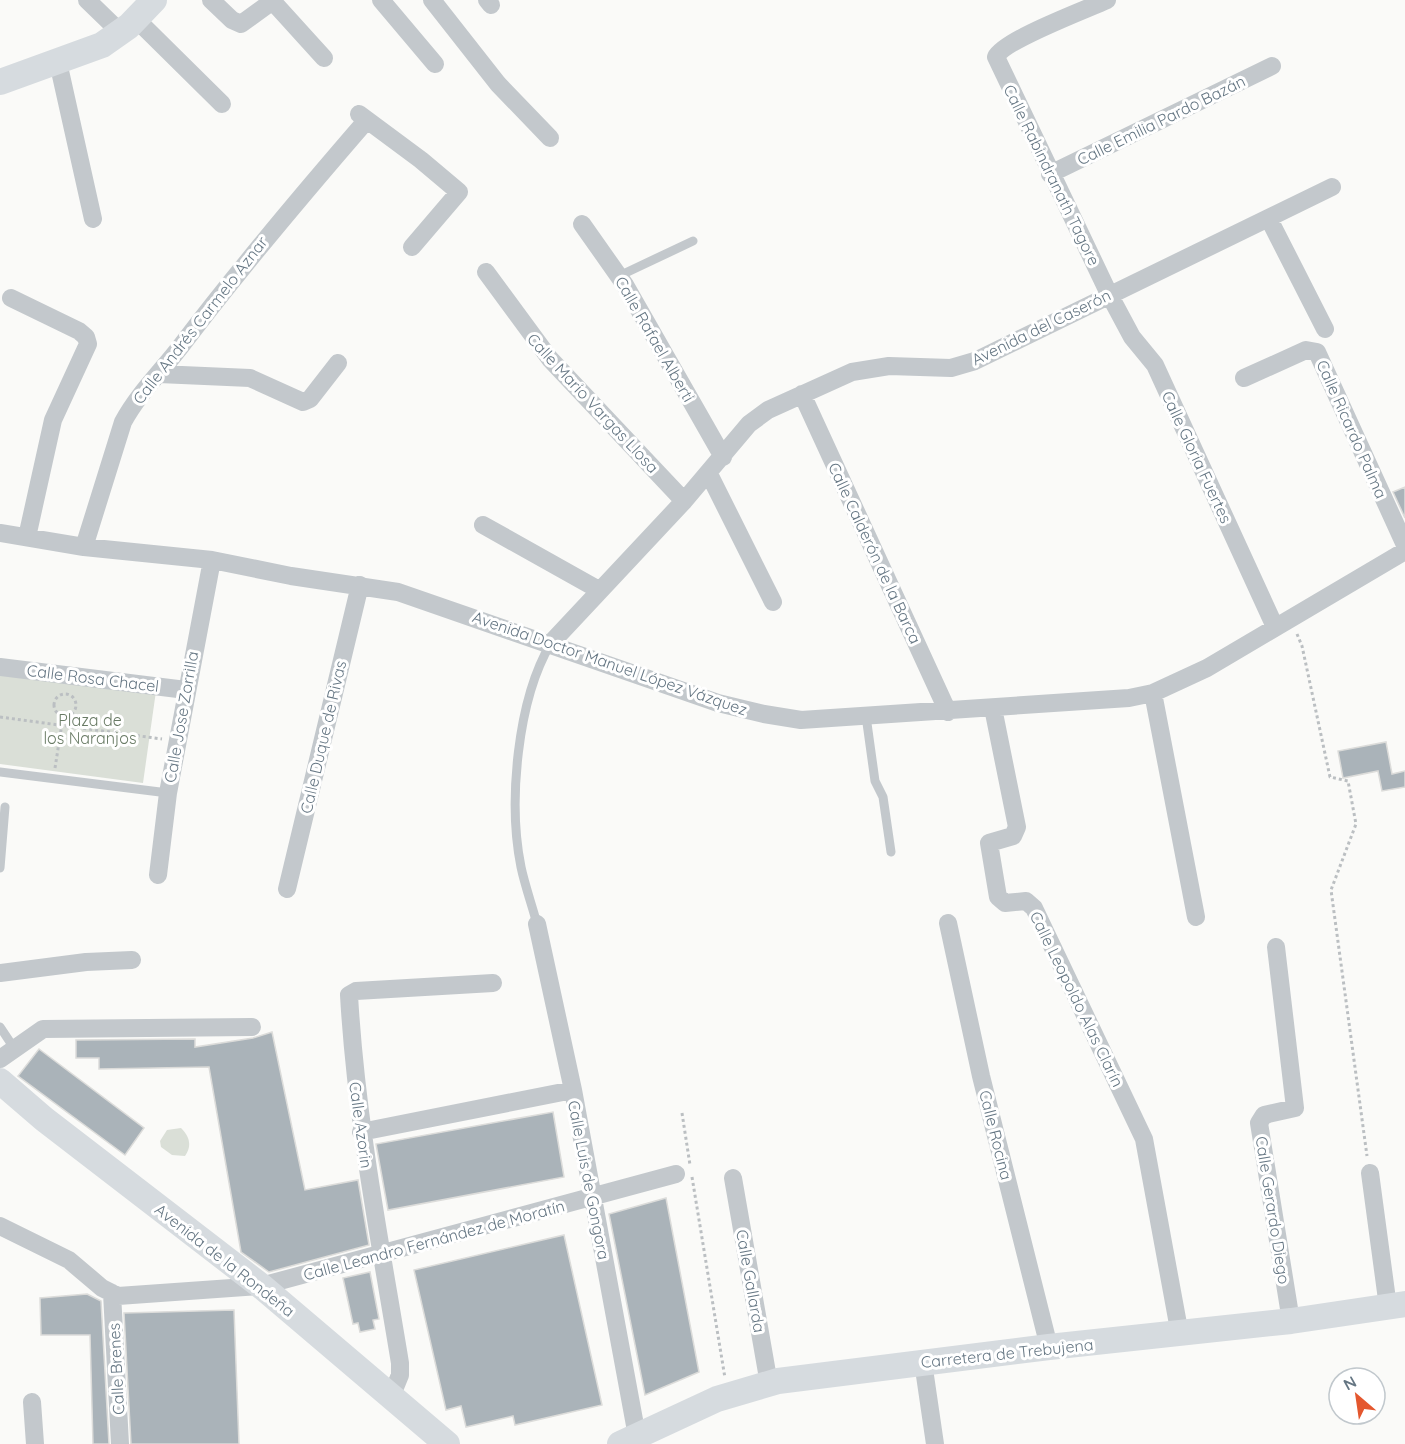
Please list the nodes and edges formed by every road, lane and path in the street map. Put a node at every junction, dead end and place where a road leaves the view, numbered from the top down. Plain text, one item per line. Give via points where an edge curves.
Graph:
1 (87, 0) edge
2 (154, 0) edge
3 (211, 0) edge
4 (381, 0) edge
5 (432, 0) edge
6 (1107, 0) edge
7 (1081, 5) edge
8 (129, 26) junction
9 (324, 58) dead end
10 (58, 63) junction
11 (435, 64) dead end
12 (1272, 66) dead end
13 (0, 82) edge
14 (222, 104) dead end
15 (550, 138) dead end
16 (1050, 174) junction
17 (1332, 188) dead end
18 (93, 219) dead end
19 (1269, 219) junction
20 (582, 224) dead end
21 (693, 241) dead end
22 (412, 246) dead end
23 (486, 273) dead end
24 (619, 276) junction
25 (1109, 294) junction
26 (11, 298) dead end
27 (1325, 329) dead end
28 (338, 363) dead end
29 (159, 374) junction
30 (1244, 378) dead end
31 (802, 394) junction
32 (723, 457) junction
33 (709, 474) junction
34 (684, 501) junction
35 (483, 525) dead end
36 (0, 533) edge
37 (27, 537) junction
38 (1405, 545) edge
39 (84, 548) junction
40 (1405, 551) edge
41 (212, 560) junction
42 (360, 585) junction
43 (599, 591) junction
44 (773, 602) dead end
45 (1282, 623) junction
46 (551, 643) junction
47 (0, 667) edge
48 (186, 690) junction
49 (1153, 693) junction
50 (993, 708) junction
51 (948, 712) junction
52 (866, 716) junction
53 (0, 717) edge
54 (63, 717) junction
55 (62, 726) junction
56 (177, 741) junction
57 (0, 772) edge
58 (54, 779) junction
59 (168, 793) junction
60 (5, 807) dead end
61 (891, 852) dead end
62 (0, 868) edge
63 (158, 875) dead end
64 (287, 889) dead end
65 (1196, 917) dead end
66 (948, 923) dead end
67 (537, 924) joint
68 (1276, 947) dead end
69 (132, 960) dead end
70 (0, 973) edge
71 (493, 983) dead end
72 (0, 1027) edge
73 (252, 1027) dead end
74 (7, 1054) edge
75 (0, 1081) edge
76 (573, 1090) junction
77 (681, 1113) dead end
78 (361, 1132) junction
79 (1370, 1173) joint
80 (676, 1174) dead end
81 (733, 1178) dead end
82 (593, 1197) junction
83 (0, 1226) edge
84 (382, 1254) junction
85 (261, 1286) junction
86 (112, 1293) junction
87 (1396, 1306) edge
88 (1291, 1322) junction
89 (1180, 1335) junction
90 (1049, 1347) junction
91 (923, 1362) junction
92 (769, 1384) junction
93 (728, 1396) junction
94 (391, 1397) junction
95 (32, 1402) dead end
96 (629, 1440) edge
97 (35, 1444) edge
98 (120, 1444) edge
99 (447, 1444) edge
100 (935, 1444) edge

1 - 8 street
2 - 8 street
3 - 9 street via 241,24 270,3 275,4
4 - 11 street
5 - 15 street via 498,84
6 - 7 street
7 - 16 street, Calle Rabindranath Tagore via 999,50 996,57
8 - 10 street via 102,45
8 - 14 street
10 - 13 street
10 - 18 street
12 - 16 street, Calle Emilia Pardo Bazán
16 - 25 street, Calle Rabindranath Tagore
17 - 19 street, Avenida del Caserón
19 - 25 street, Avenida del Caserón
19 - 27 street
20 - 24 street, Calle Rafael Alberti
21 - 24 lane
22 - 29 street, Calle Andrés Carmelo Aznar via 459,192 363,118
23 - 34 street, Calle Mario Vargas Llosa via 550,359
24 - 32 street, Calle Rafael Alberti
25 - 31 street, Avenida del Caserón via 975,361 951,368 871,368
25 - 45 street, Calle Gloria Fuertes via 1132,337 1155,365
26 - 37 street via 79,331 88,344 53,420
28 - 29 street via 310,399 303,402 250,378
29 - 39 street, Calle Andrés Carmelo Aznar via 123,422
30 - 38 street, Calle Ricardo Palma via 1306,350 1317,352
31 - 32 street, Avenida del Caserón via 749,424
31 - 51 street, Calle Calderón de la Barca
32 - 33 street, Avenida del Caserón
33 - 34 street, Avenida del Caserón
33 - 44 street
34 - 43 street, Avenida del Caserón
35 - 43 street
36 - 37 street, Avenida Doctor Manuel López Vázquez
37 - 39 street, Avenida Doctor Manuel López Vázquez
39 - 41 street, Avenida Doctor Manuel López Vázquez
40 - 45 street, Avenida Doctor Manuel López Vázquez
41 - 42 street, Avenida Doctor Manuel López Vázquez
41 - 48 street, Calle Jose Zorrilla
42 - 46 street, Avenida Doctor Manuel López Vázquez via 398,592
42 - 64 street, Calle Duque de Rivas
43 - 46 street, Avenida del Caserón
45 - 49 street, Avenida Doctor Manuel López Vázquez via 1207,668
45 - 79 path via 1302,646 1330,777 1348,781 1356,824 1331,890
46 - 52 street, Avenida Doctor Manuel López Vázquez via 718,703 764,714 801,720
46 - 67 lane via 542,658 528,705 517,782 521,866
47 - 48 street, Calle Rosa Chacel
48 - 56 street, Calle Jose Zorrilla
49 - 50 street, Avenida Doctor Manuel López Vázquez
49 - 65 street
50 - 51 street, Avenida Doctor Manuel López Vázquez
50 - 89 street, Calle Leopoldo Alas Clarín via 1017,827 1014,836 989,843 998,897 1005,903 1026,901 1034,908 1140,1128
51 - 52 street, Avenida Doctor Manuel López Vázquez
52 - 61 lane
53 - 55 path
54 - 54 path via 55,711 54,701 67,694 76,705 72,714
54 - 55 path
55 - 56 path
55 - 58 path
56 - 59 street, Calle Jose Zorrilla
57 - 58 lane
58 - 59 lane
59 - 63 street, Calle Jose Zorrilla
60 - 62 lane
66 - 90 street, Calle Rocina via 981,1076
67 - 76 street, Calle Luis de Gongora
68 - 88 street, Calle Gerardo Diego via 1295,1108 1264,1114 1258,1123
69 - 70 street
71 - 78 street, Calle Azorin via 356,991 349,995
72 - 74 lane
73 - 74 street via 43,1029
75 - 85 street, Avenida de la Rondeña
76 - 78 street
76 - 82 street, Calle Luis de Gongora
77 - 93 path
78 - 84 street, Calle Azorin
79 - 87 street
80 - 82 street, Calle Leandro Fernández de Moratín
81 - 92 street, Calle Gallarda
82 - 84 street, Calle Leandro Fernández de Moratín
82 - 96 street, Calle Luis de Gongora
83 - 86 street via 69,1260
84 - 85 street, Calle Leandro Fernández de Moratín
84 - 94 street, Calle Azorin via 400,1363 400,1375
85 - 86 street, Calle Leandro Fernández de Moratín via 118,1296
85 - 94 street, Avenida de la Rondeña
86 - 98 street, Calle Brenes
87 - 88 street, Carretera de Trebujena
88 - 89 street, Carretera de Trebujena
89 - 90 street, Carretera de Trebujena
90 - 91 street, Carretera de Trebujena
91 - 92 street, Carretera de Trebujena
91 - 100 street
92 - 93 street, Carretera de Trebujena
93 - 96 street, Carretera de Trebujena
94 - 99 street, Avenida de la Rondeña
95 - 97 street

